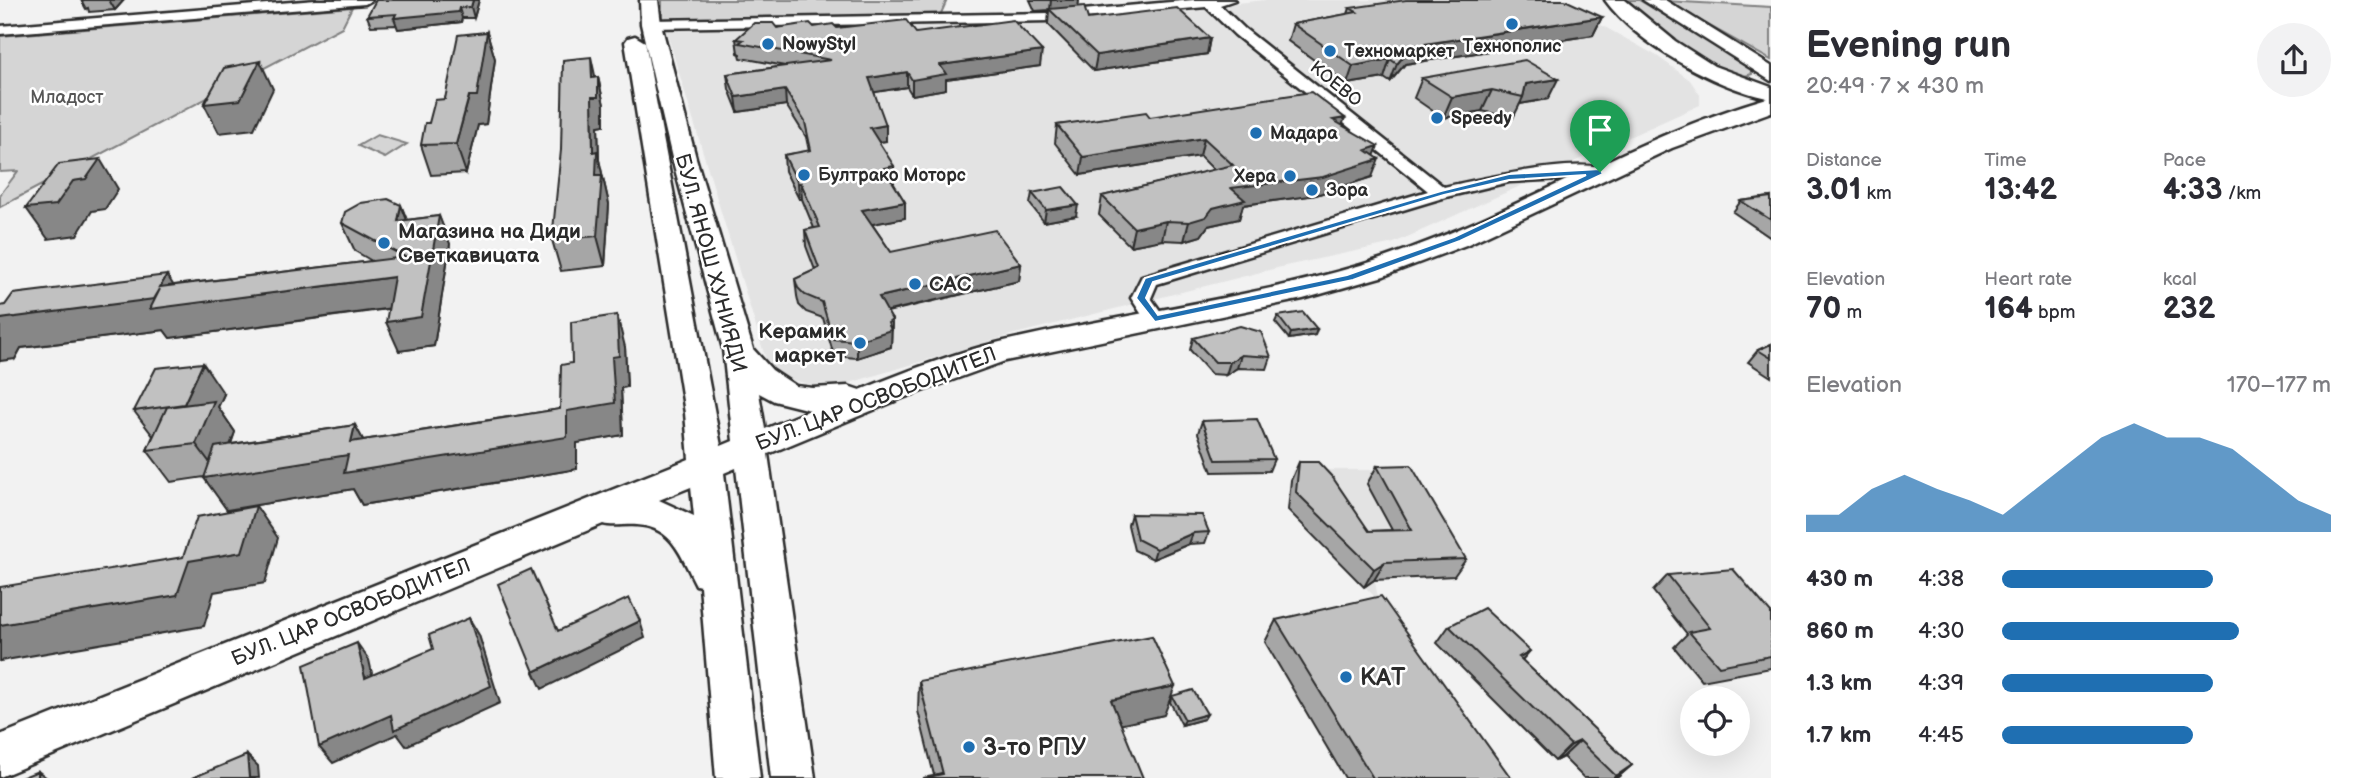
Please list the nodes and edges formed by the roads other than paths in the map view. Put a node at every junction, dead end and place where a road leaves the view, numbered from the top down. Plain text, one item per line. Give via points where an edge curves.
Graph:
1 (365, 0) edge
2 (629, 0) edge
3 (1228, 0) edge
4 (1614, 0) edge
5 (1652, 0) edge
6 (331, 1) edge
7 (1208, 1) edge
8 (650, 12) edge
9 (0, 30) edge
10 (1665, 42) junction
11 (1767, 68) edge
12 (1706, 70) junction
13 (1771, 93) edge
14 (1771, 104) edge
15 (1714, 123) junction
16 (1600, 172) junction
17 (1441, 193) junction
18 (1155, 319) junction
19 (738, 349) junction
20 (889, 391) junction
21 (751, 446) junction
22 (708, 464) junction
23 (590, 514) junction
24 (719, 598) junction
25 (0, 756) edge
26 (738, 778) edge
27 (793, 778) edge

1 - 6 street
2 - 22 main road, БУЛ. ЯНОШ ХУНИЯДИ
3 - 7 street
4 - 10 main road
5 - 11 main road
6 - 9 street
7 - 8 street via 1108,15 1050,17
7 - 17 street, КОЕВО via 1240,32
8 - 19 main road, БУЛ. ЯНОШ ХУНИЯДИ via 684,158
10 - 12 main road
10 - 15 main road via 1711,92 1718,110
11 - 12 main road via 1746,81
12 - 13 main road via 1725,82
14 - 15 main road, БУЛ. ЦАР ОСВОБОДИТЕЛ
15 - 16 main road, БУЛ. ЦАР ОСВОБОДИТЕЛ
16 - 17 street via 1509,177
16 - 18 main road, БУЛ. ЦАР ОСВОБОДИТЕЛ via 1457,239 1374,270 1303,290
17 - 18 street via 1149,280 1141,298
18 - 20 main road, БУЛ. ЦАР ОСВОБОДИТЕЛ via 999,352
19 - 20 main road via 757,377 796,398 821,402
19 - 21 main road, БУЛ. ЯНОШ ХУНИЯДИ
20 - 21 main road, БУЛ. ЦАР ОСВОБОДИТЕЛ
21 - 22 main road, БУЛ. ЦАР ОСВОБОДИТЕЛ
21 - 27 main road, БУЛ. ЯНОШ ХУНИЯДИ
22 - 23 main road, БУЛ. ЦАР ОСВОБОДИТЕЛ
22 - 24 main road, БУЛ. ЯНОШ ХУНИЯДИ
23 - 24 main road via 636,509 677,519 689,531
23 - 25 main road, БУЛ. ЦАР ОСВОБОДИТЕЛ
24 - 26 main road, БУЛ. ЯНОШ ХУНИЯДИ

